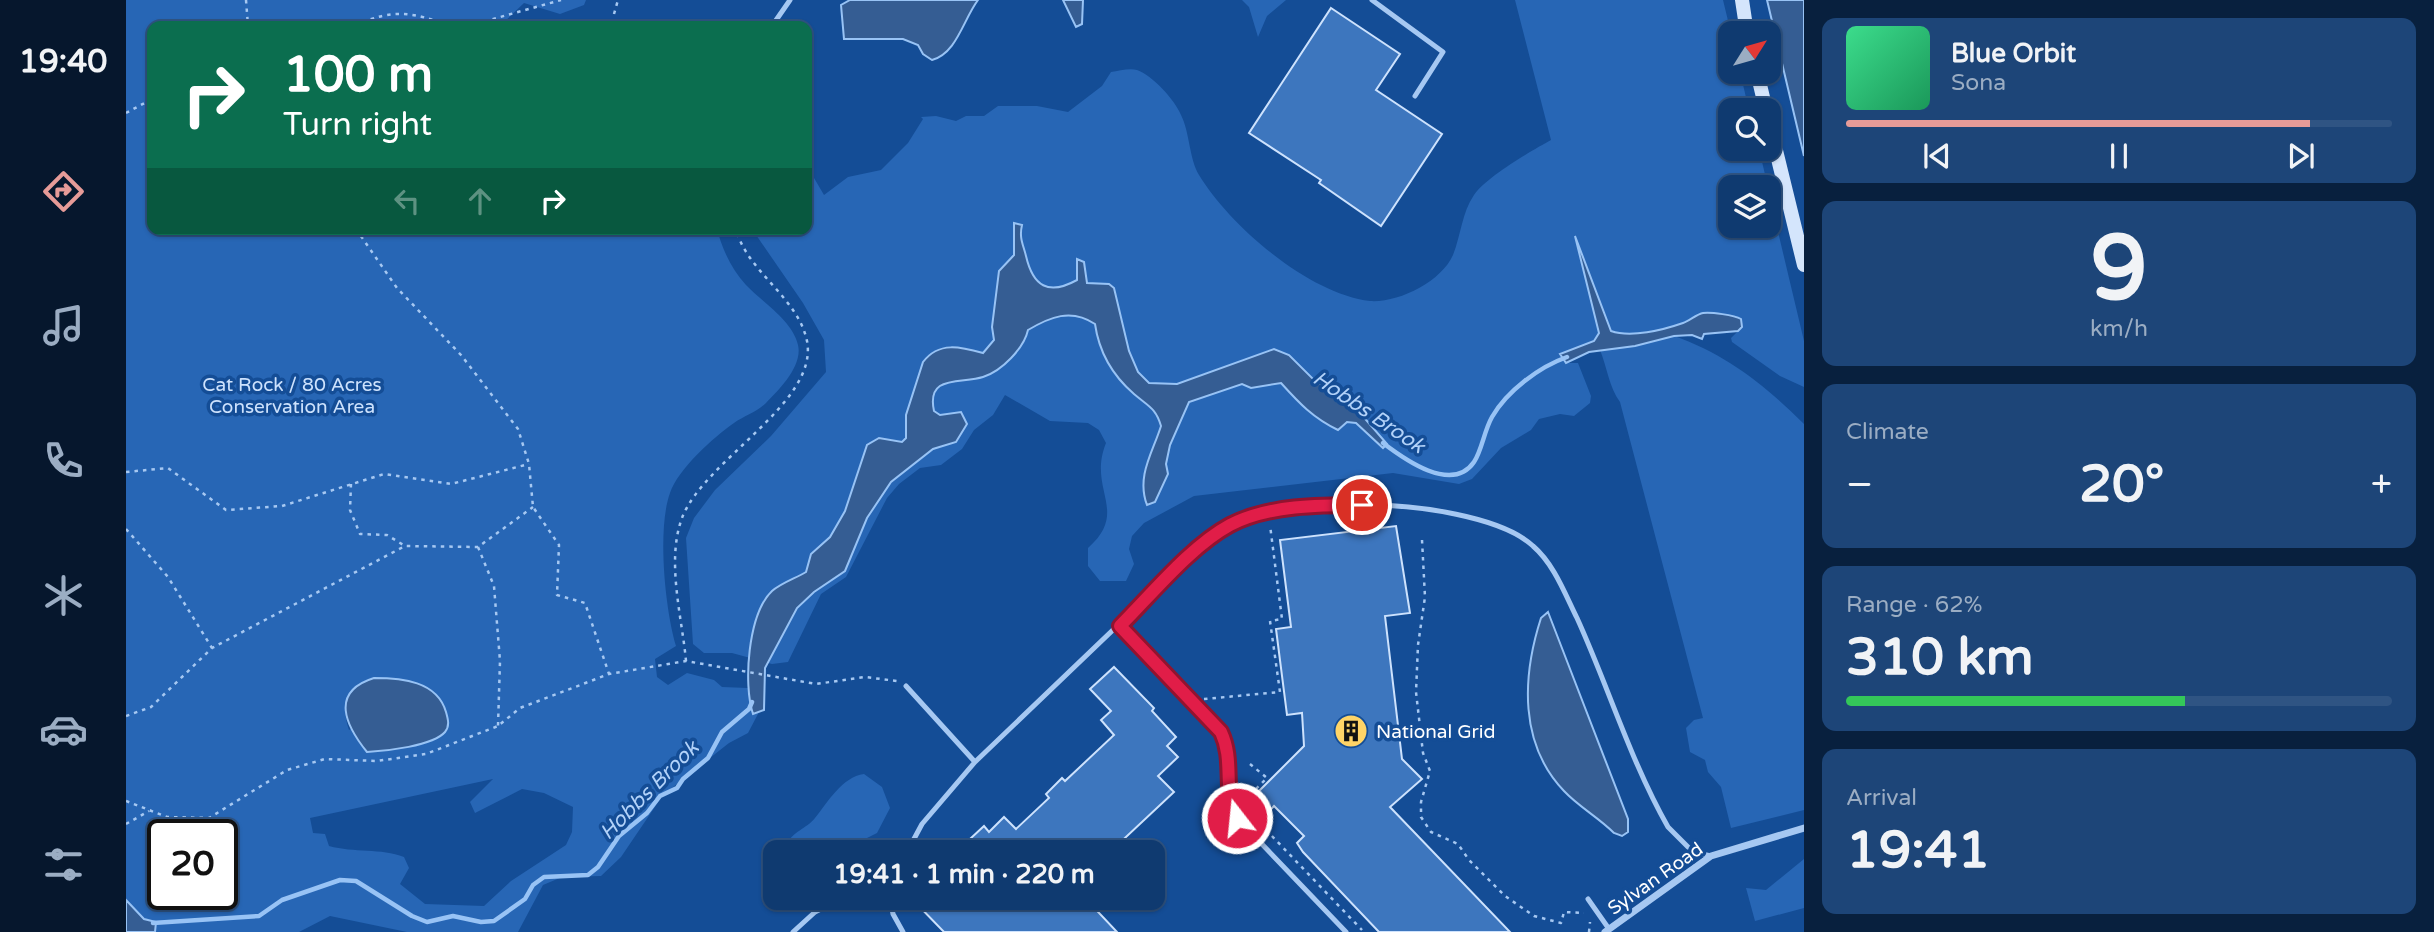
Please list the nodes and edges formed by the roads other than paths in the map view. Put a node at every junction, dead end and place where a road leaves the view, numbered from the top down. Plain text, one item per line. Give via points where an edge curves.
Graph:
1 (790, 0) edge
2 (1372, 0) edge
3 (1742, 0) edge
4 (775, 21) edge
5 (1745, 21) edge
6 (1415, 96) dead end
7 (1779, 161) edge
8 (1804, 265) edge
9 (1120, 626) junction
10 (906, 686) road end
11 (975, 762) junction
12 (1804, 828) edge
13 (913, 840) edge
14 (1711, 856) junction
15 (1588, 899) dead end
16 (819, 910) edge
17 (892, 910) edge
18 (1607, 931) edge
19 (793, 932) edge
20 (903, 932) edge
21 (1346, 932) edge

1 - 4 lane
2 - 6 lane via 1443,52
3 - 5 street
7 - 8 street
9 - 11 lane
9 - 14 lane via 1208,539 1230,525 1268,513 1340,505 1410,508 1497,526 1533,545 1560,584 1663,819 1693,852
9 - 21 lane via 1221,732 1229,749 1229,803 1237,818
10 - 11 lane
11 - 13 lane
12 - 14 street, Sylvan Road
14 - 18 street, Sylvan Road
15 - 18 lane
16 - 19 lane
17 - 20 lane

